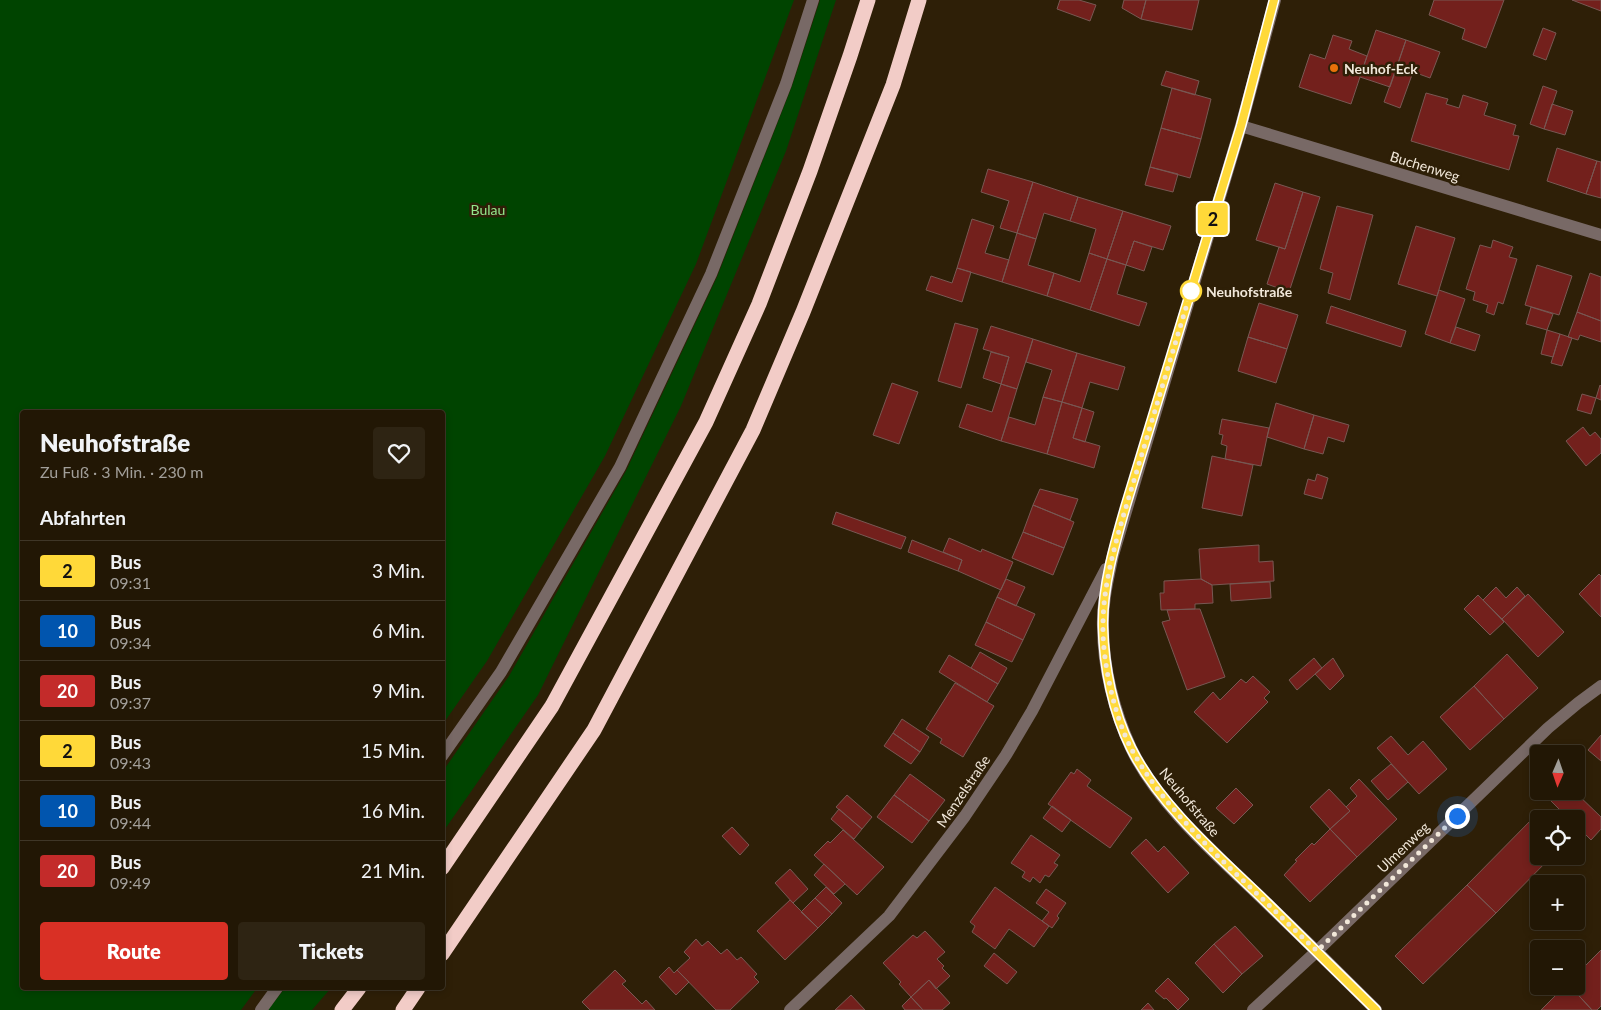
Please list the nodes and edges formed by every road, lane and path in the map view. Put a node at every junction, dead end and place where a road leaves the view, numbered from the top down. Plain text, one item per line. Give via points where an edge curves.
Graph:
1 (813, 0) edge
2 (868, 0) edge
3 (919, 0) edge
4 (1274, 0) edge
5 (1241, 126) junction
6 (1601, 235) edge
7 (1113, 555) junction
8 (1601, 686) edge
9 (445, 752) edge
10 (445, 863) edge
11 (445, 950) edge
12 (1317, 951) junction
13 (276, 990) edge
14 (357, 990) edge
15 (417, 990) edge
16 (261, 1010) edge
17 (342, 1010) edge
18 (402, 1010) edge
19 (790, 1010) edge
20 (1253, 1010) edge
21 (1376, 1010) edge

1 - 9 street via 786,84 711,274 620,467 501,672
2 - 10 highway via 810,171 759,304 706,422 552,706
3 - 11 highway via 894,86 753,430 594,730
4 - 5 street, Neuhofstraße
5 - 6 street, Buchenweg
5 - 7 street, Neuhofstraße
7 - 12 street, Neuhofstraße via 1106,589 1104,647 1114,700 1131,749 1165,800 1206,845
7 - 19 street, Menzelstraße via 1032,711 965,816 889,916
8 - 12 street, Ulmenweg via 1548,728
12 - 20 street, Ulmenweg
12 - 21 street, Neuhofstraße
13 - 16 street
14 - 17 highway
15 - 18 highway

